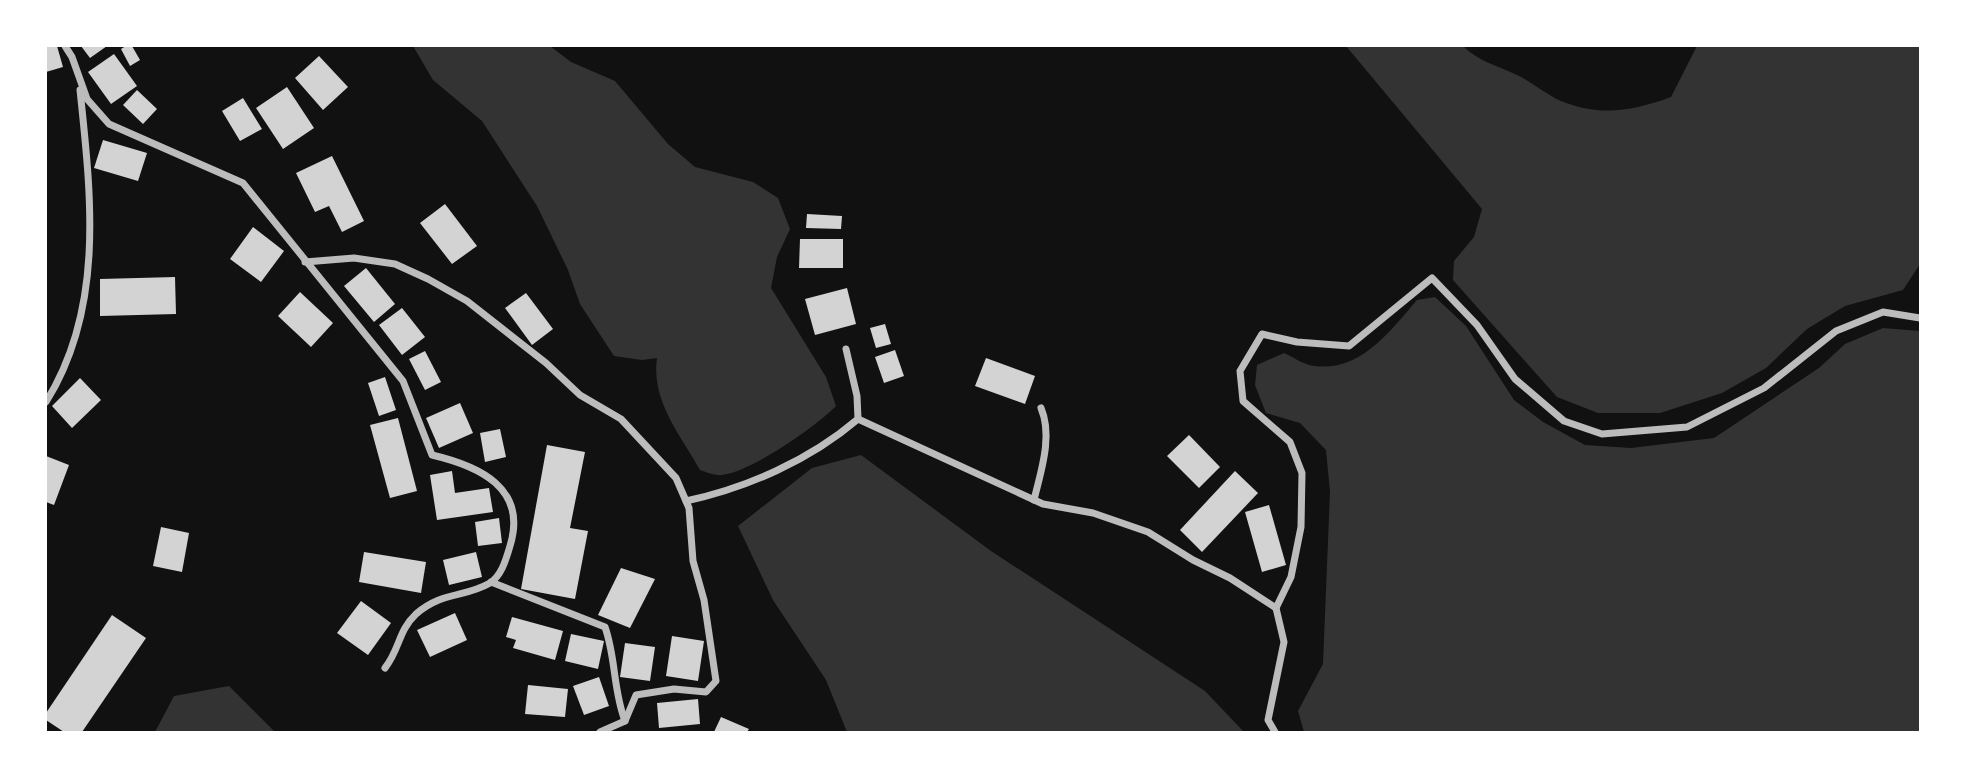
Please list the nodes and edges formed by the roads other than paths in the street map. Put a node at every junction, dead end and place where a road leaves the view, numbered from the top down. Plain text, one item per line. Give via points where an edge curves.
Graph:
1 (65, 46) edge
2 (78, 76) junction
3 (305, 262) junction
4 (1920, 318) edge
5 (846, 349) dead end
6 (46, 402) edge
7 (1041, 408) dead end
8 (858, 419) junction
9 (686, 500) junction
10 (1034, 500) junction
11 (491, 582) junction
12 (1276, 608) junction
13 (385, 668) dead end
14 (625, 721) junction
15 (600, 732) edge
16 (1275, 733) edge

1 - 2 street
2 - 3 street via 87,99 108,124 243,183
2 - 6 street via 90,190 90,251 85,296 68,359
3 - 9 street via 354,258 395,264 467,301 580,395 621,419 676,478
3 - 11 street via 403,382 432,455 488,476 509,497 515,512 513,539 505,565
4 - 12 street via 1883,312 1836,331 1764,388 1687,427 1602,434 1564,421 1515,379 1477,325 1432,278 1349,346 1262,334 1240,371 1243,401 1290,442 1302,473 1301,527 1291,577
5 - 8 street
7 - 10 street via 1046,418 1045,456
8 - 9 street via 830,443 720,494
8 - 10 street
9 - 14 street via 716,681 706,692 674,689 636,695
10 - 12 street via 1148,532
11 - 13 street via 443,596 418,613 401,630 397,653
11 - 14 street via 605,627 612,647 616,697
12 - 16 street via 1284,642 1268,720
14 - 15 street

